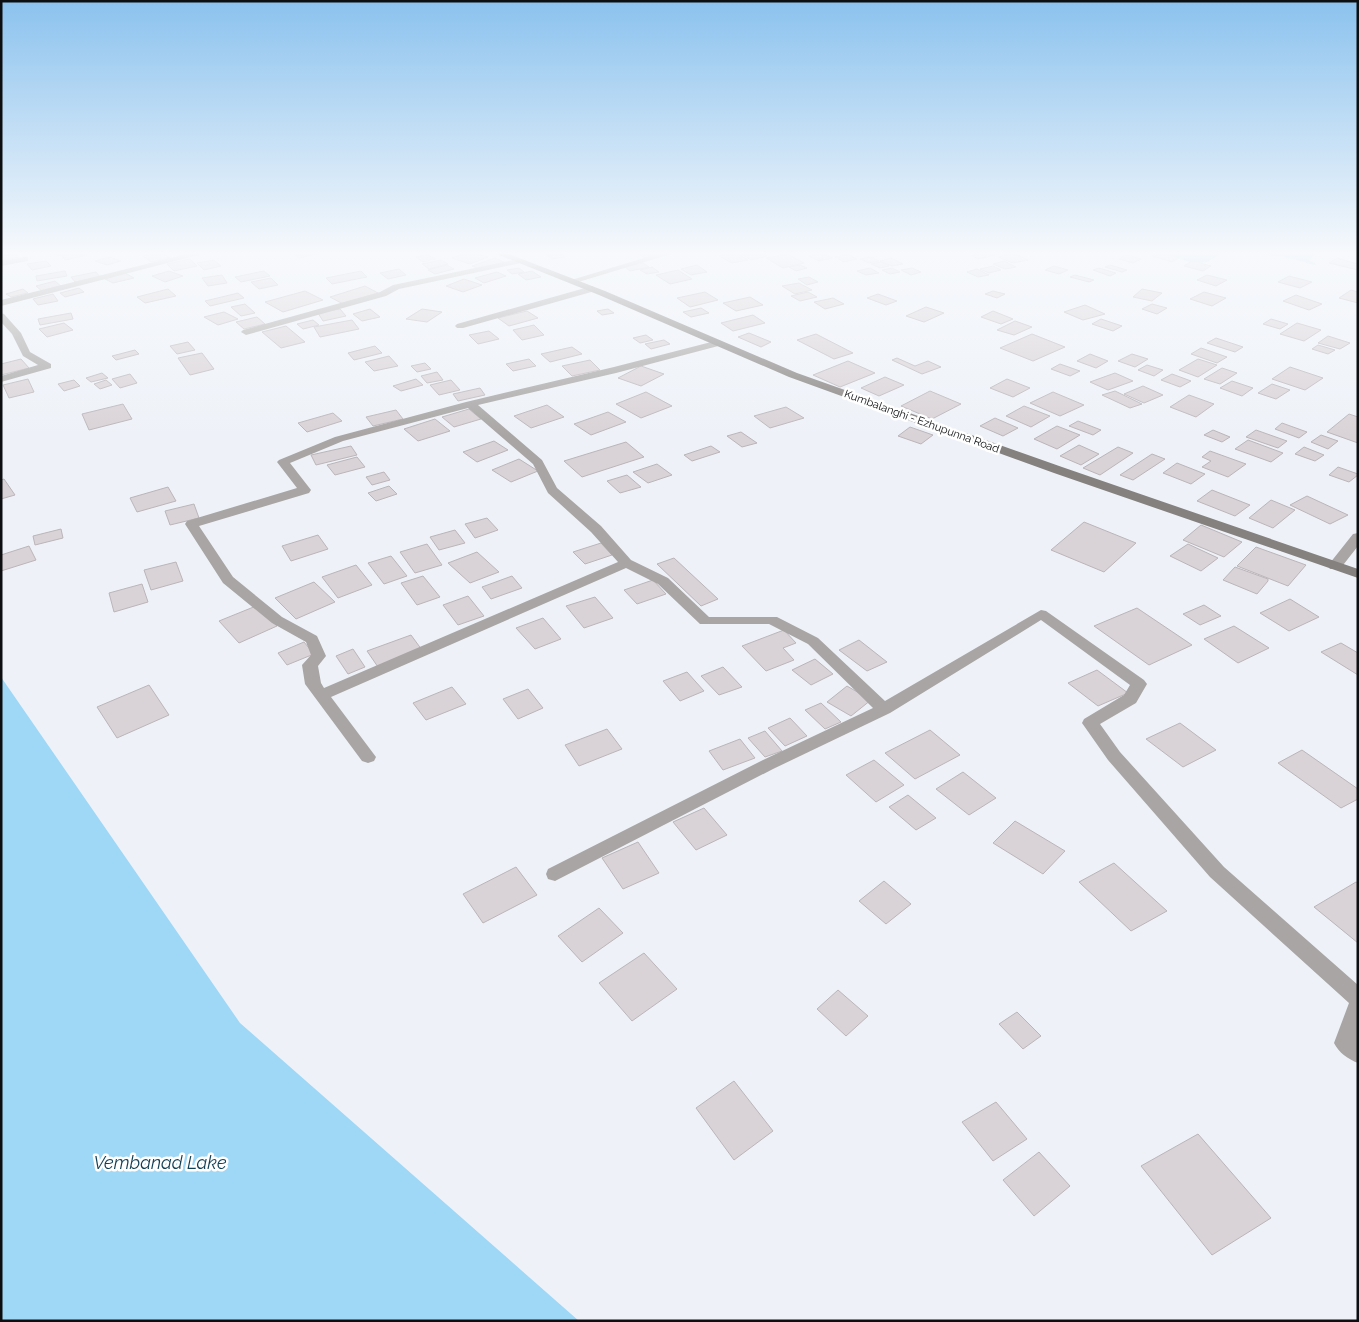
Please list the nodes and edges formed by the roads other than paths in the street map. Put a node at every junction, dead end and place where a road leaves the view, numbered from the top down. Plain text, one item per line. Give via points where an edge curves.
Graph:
1 (316, 313) edge
2 (507, 313) edge
3 (648, 313) edge
4 (1, 316) edge
5 (460, 326) dead end
6 (246, 332) dead end
7 (719, 343) junction
8 (1, 379) edge
9 (470, 404) junction
10 (1358, 537) edge
11 (626, 563) junction
12 (1335, 566) junction
13 (1358, 574) edge
14 (322, 695) junction
15 (884, 709) junction
16 (368, 757) dead end
17 (555, 874) dead end
18 (1358, 998) edge
19 (1358, 1007) edge
20 (1358, 1053) edge

1 - 6 street
2 - 5 street
3 - 7 main road, Kumbalanghi - Ezhupunna Road
4 - 8 street via 16,333 26,354 47,366
7 - 9 street
7 - 12 main road, Kumbalanghi - Ezhupunna Road via 802,378
9 - 11 street via 538,462 552,490 596,529
9 - 14 street via 339,439 283,462 305,490 191,524 228,580 277,620 312,639 319,656 310,665 313,684
10 - 12 street
11 - 14 street
11 - 15 street via 663,581 705,621 772,620 813,641
12 - 13 main road, Kumbalanghi - Ezhupunna Road
14 - 16 street
15 - 17 street
15 - 18 street via 1041,614 1139,684 1130,699 1090,723 1114,756 1217,872
19 - 20 street via 1345,1043

